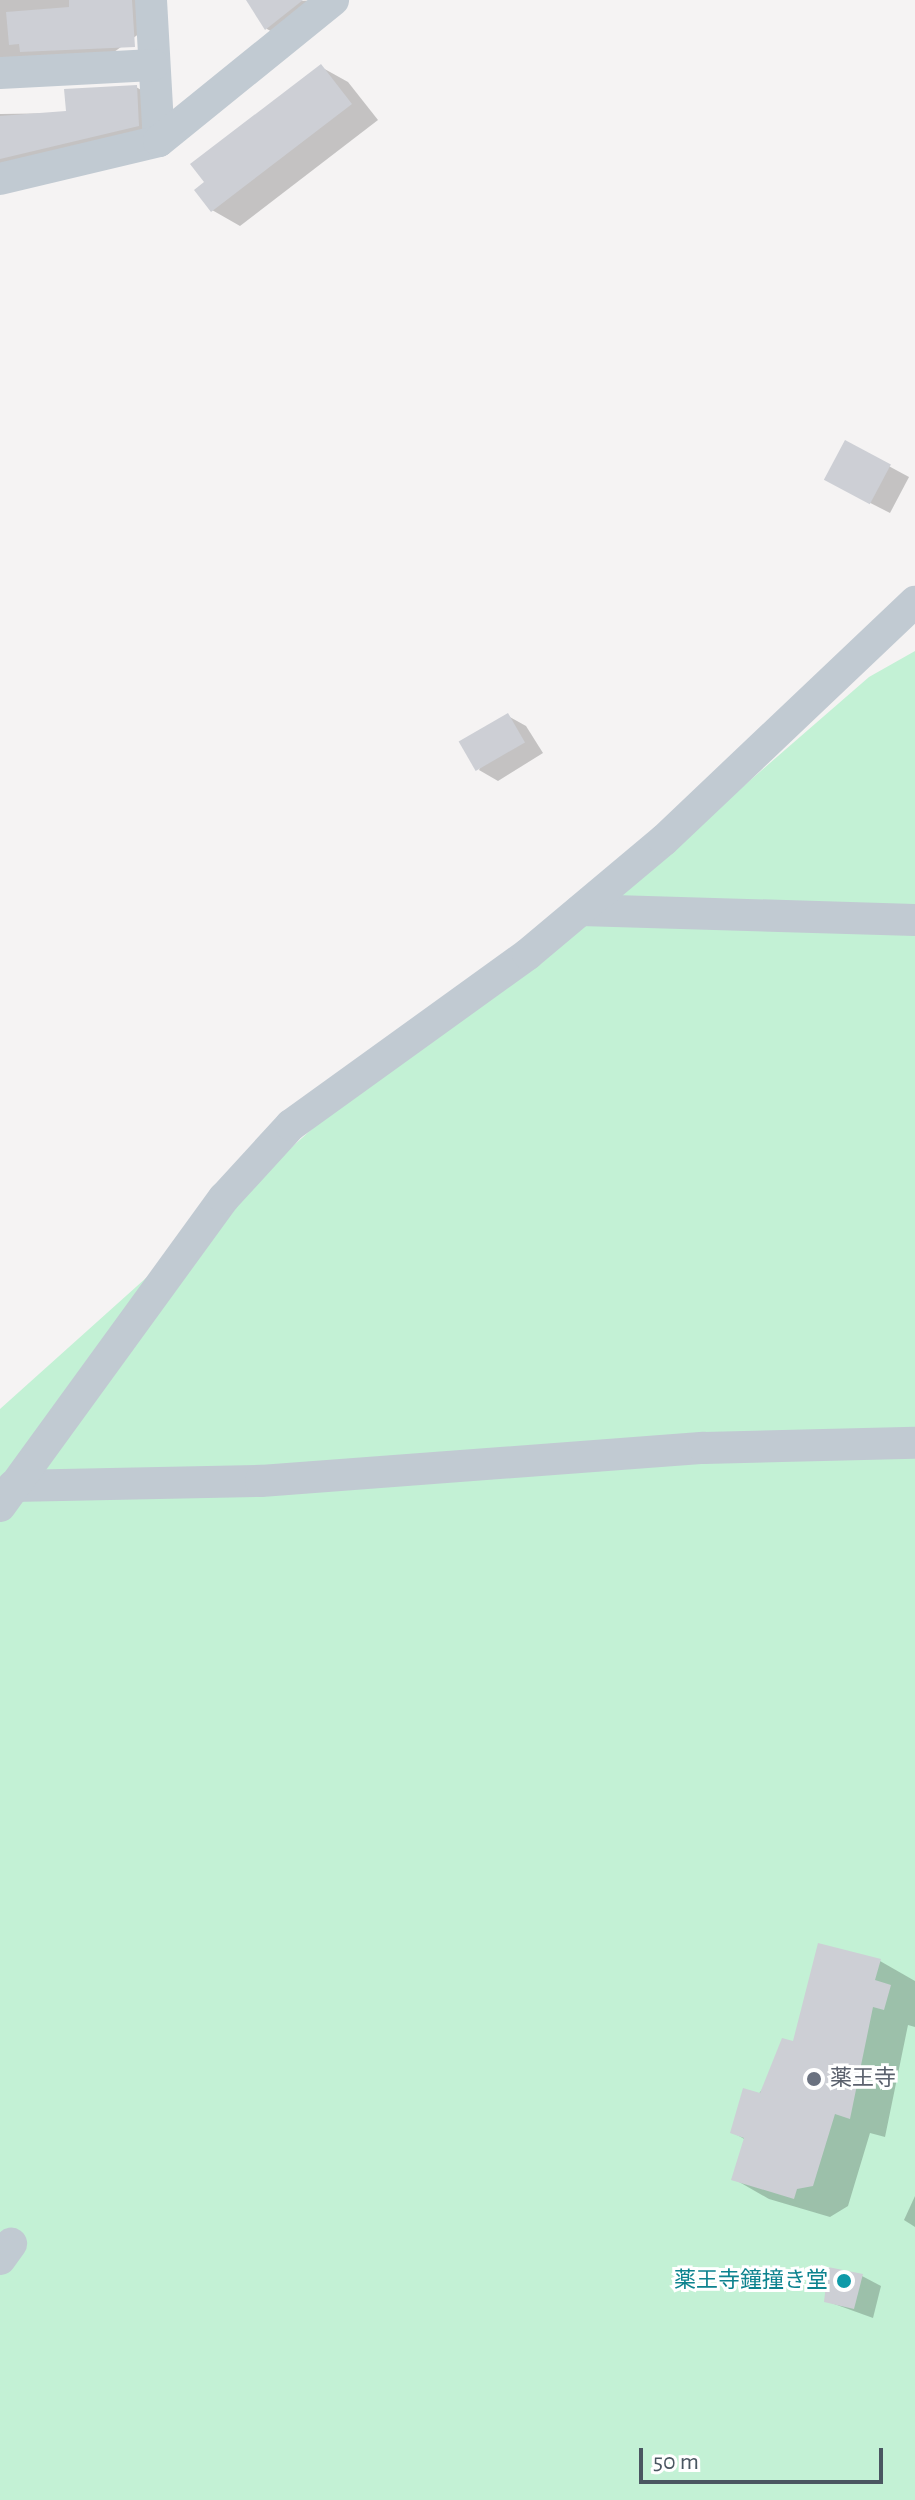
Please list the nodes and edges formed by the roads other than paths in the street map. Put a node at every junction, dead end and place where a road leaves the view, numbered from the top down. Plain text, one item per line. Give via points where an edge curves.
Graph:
1 (151, 0) edge
2 (333, 0) edge
3 (153, 65) junction
4 (0, 73) edge
5 (159, 141) junction
6 (0, 179) edge
7 (915, 602) edge
8 (581, 910) junction
9 (915, 920) edge
10 (915, 1443) edge
11 (7, 1496) edge

1 - 3 street
2 - 5 street
3 - 4 street
3 - 5 street
5 - 6 street
7 - 8 street
8 - 9 street
8 - 11 street via 291,1125 224,1198
10 - 11 street via 704,1448

